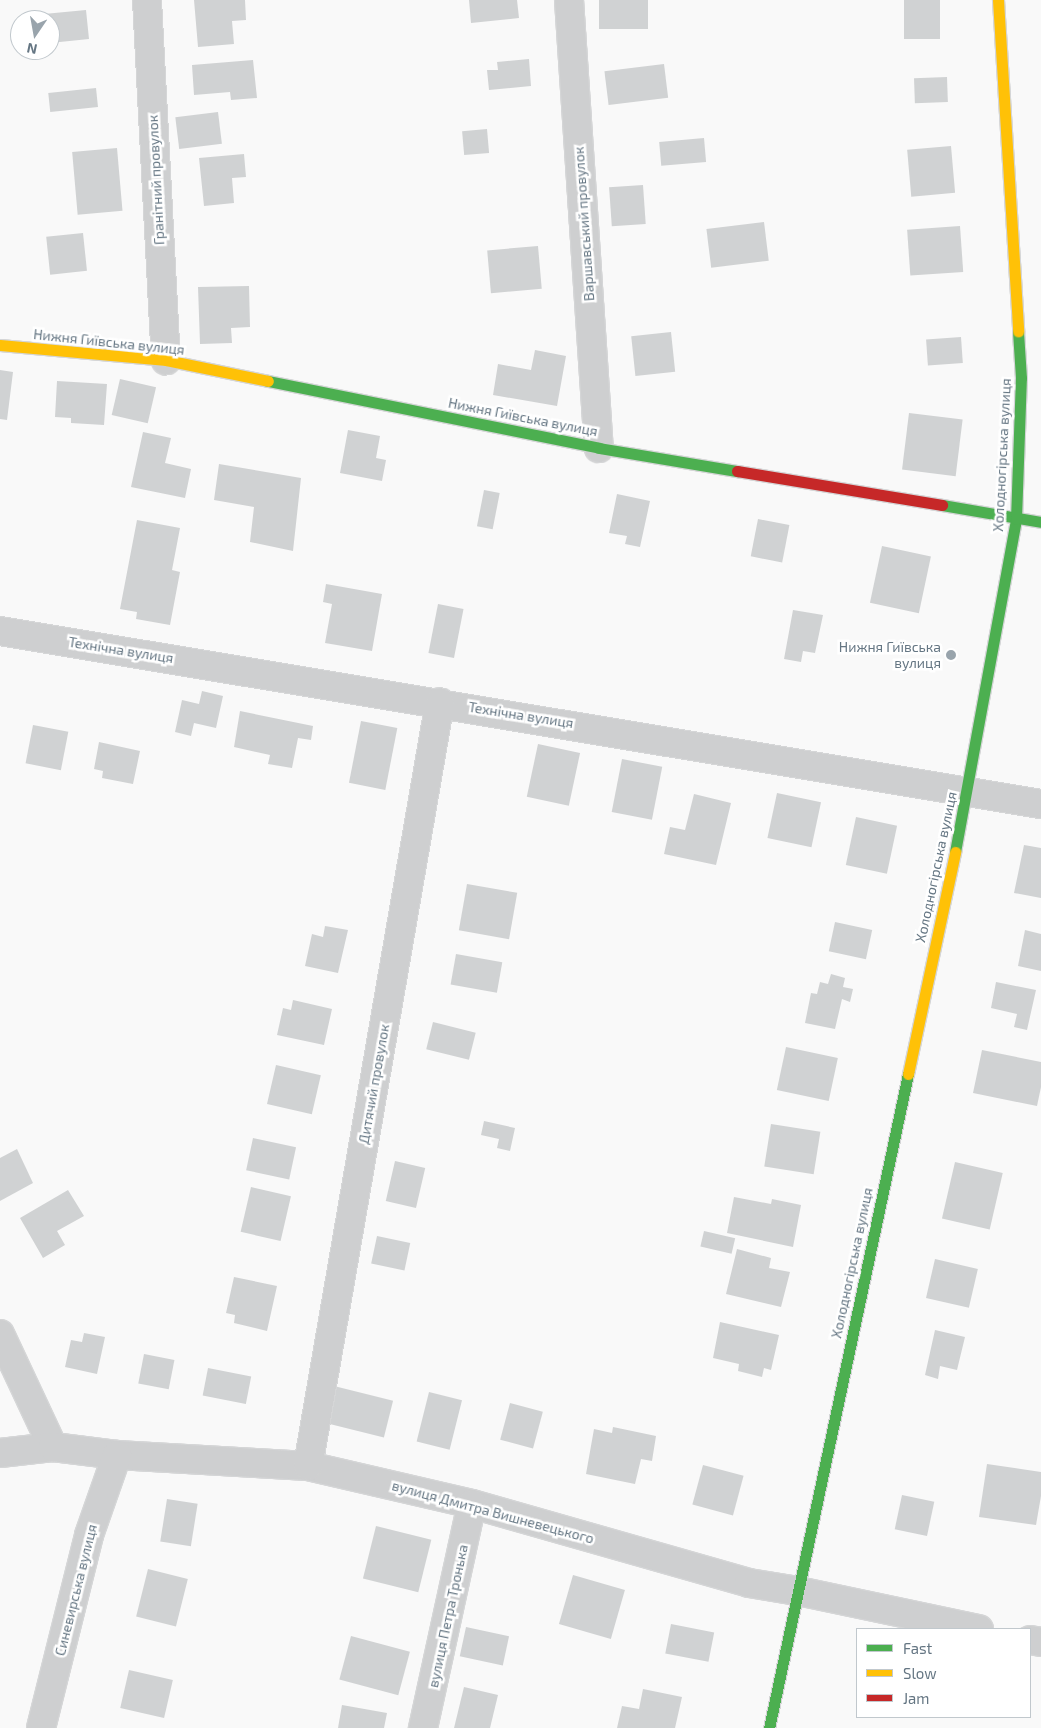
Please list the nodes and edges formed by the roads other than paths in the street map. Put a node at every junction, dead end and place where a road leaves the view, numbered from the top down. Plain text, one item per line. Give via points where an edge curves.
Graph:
1 (147, 0) edge
2 (569, 0) edge
3 (998, 0) edge
4 (0, 345) edge
5 (166, 360) junction
6 (599, 448) junction
7 (1016, 520) junction
8 (1041, 522) edge
9 (0, 631) edge
10 (440, 702) junction
11 (968, 790) junction
12 (1041, 804) edge
13 (0, 1334) edge
14 (52, 1447) junction
15 (0, 1453) edge
16 (117, 1455) junction
17 (308, 1466) junction
18 (472, 1504) junction
19 (798, 1591) junction
20 (974, 1628) edge
21 (41, 1728) edge
22 (424, 1728) edge
23 (769, 1728) edge

1 - 5 street, Гранітний провулок
2 - 6 street, Варшавський провулок
3 - 7 main road, Холодногірська вулиця via 1021,378
4 - 5 main road, Нижня Гиївська вулиця
5 - 6 main road, Нижня Гиївська вулиця
6 - 7 main road, Нижня Гиївська вулиця
7 - 8 main road, Нижня Гиївська вулиця
7 - 11 main road, Холодногірська вулиця
9 - 10 street, Технічна вулиця
10 - 11 street, Технічна вулиця
10 - 17 street, Дитячий провулок
11 - 12 street, Технічна вулиця
11 - 19 main road, Холодногірська вулиця
13 - 14 street
14 - 15 street, вулиця Дмитра Вишневецького
14 - 16 street, вулиця Дмитра Вишневецького
16 - 17 street, вулиця Дмитра Вишневецького
16 - 21 street, Синевирська вулиця via 88,1535
17 - 18 street, вулиця Дмитра Вишневецького
18 - 19 street, вулиця Дмитра Вишневецького via 749,1583
18 - 22 street, вулиця Петра Тронька
19 - 20 street, вулиця Дмитра Вишневецького
19 - 23 main road, Холодногірська вулиця

